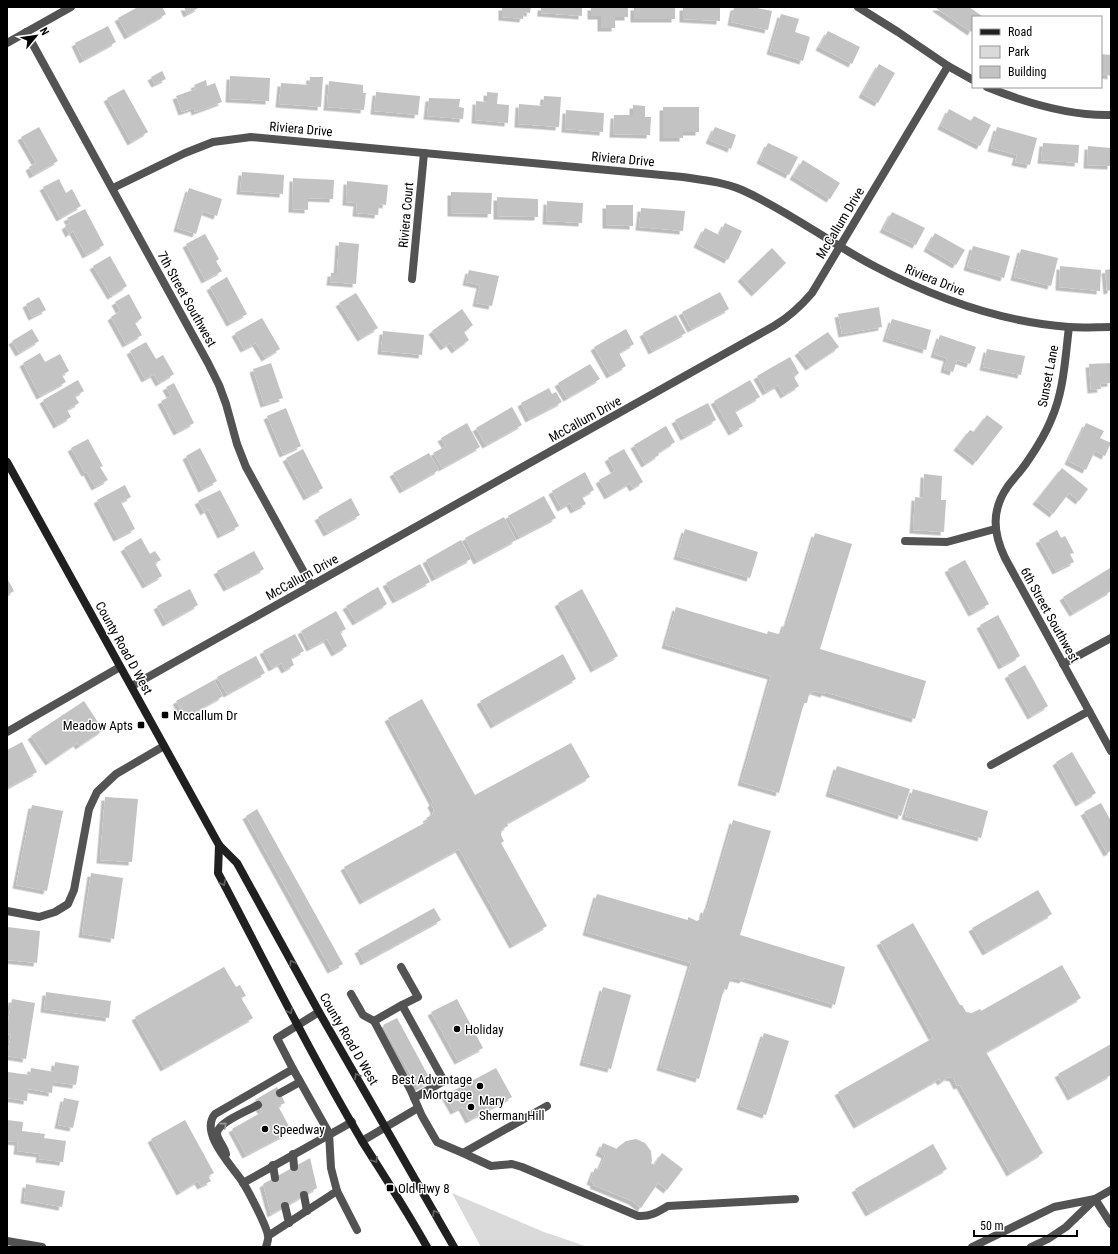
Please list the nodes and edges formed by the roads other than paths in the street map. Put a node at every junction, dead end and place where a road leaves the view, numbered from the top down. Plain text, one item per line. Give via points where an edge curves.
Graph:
1 (71, 7) edge
2 (858, 7) edge
3 (26, 32) junction
4 (7, 43) edge
5 (948, 66) junction
6 (972, 79) edge
7 (989, 88) edge
8 (1111, 115) edge
9 (424, 153) junction
10 (113, 188) junction
11 (840, 246) junction
12 (412, 279) dead end
13 (1069, 327) junction
14 (1111, 327) edge
15 (7, 462) edge
16 (1008, 486) joint
17 (995, 529) junction
18 (905, 541) dead end
19 (311, 585) junction
20 (1111, 638) edge
21 (1063, 664) junction
22 (120, 667) junction
23 (132, 686) junction
24 (1089, 711) junction
25 (7, 732) edge
26 (164, 746) junction
27 (1111, 751) edge
28 (991, 765) dead end
29 (219, 845) junction
30 (7, 911) edge
31 (401, 967) dead end
32 (351, 994) dead end
33 (402, 1005) junction
34 (319, 1012) junction
35 (374, 1022) junction
36 (298, 1026) junction
37 (294, 1069) junction
38 (300, 1082) junction
39 (280, 1093) dead end
40 (414, 1098) junction
41 (258, 1105) dead end
42 (547, 1106) dead end
43 (418, 1108) junction
44 (352, 1122) junction
45 (386, 1127) junction
46 (329, 1133) junction
47 (362, 1140) junction
48 (293, 1154) junction
49 (463, 1154) junction
50 (226, 1159) junction
51 (274, 1165) junction
52 (294, 1167) dead end
53 (275, 1178) dead end
54 (243, 1183) junction
55 (1111, 1190) edge
56 (337, 1191) junction
57 (304, 1195) dead end
58 (795, 1199) dead end
59 (1095, 1199) junction
60 (285, 1206) dead end
61 (307, 1211) junction
62 (289, 1223) junction
63 (1111, 1224) edge
64 (357, 1230) dead end
65 (268, 1236) junction
66 (7, 1241) edge
67 (425, 1245) edge
68 (42, 1247) edge
69 (266, 1247) edge
70 (454, 1247) edge
71 (972, 1247) edge
72 (1031, 1247) edge

1 - 3 street
2 - 5 street
3 - 4 street
3 - 10 street, 7th Street Southwest
5 - 6 street
5 - 11 street, McCallum Drive
7 - 8 street via 1040,106
9 - 10 street, Riviera Drive via 251,137 213,142 199,147
9 - 11 street, Riviera Drive via 711,181 741,190 763,201
9 - 12 street, Riviera Court
10 - 19 street, 7th Street Southwest via 219,385 246,467
11 - 13 street, Riviera Drive via 916,287 958,303 1027,321
11 - 19 street, McCallum Drive via 812,293 791,315 774,326
13 - 14 street, Riviera Drive
13 - 16 street, Sunset Lane via 1063,376 1052,419 1040,442
15 - 22 main road, County Road D West
16 - 17 street, 6th Street Southwest via 1000,500
17 - 18 street via 947,542
17 - 21 street, 6th Street Southwest via 998,544 1005,558
19 - 23 street, McCallum Drive
20 - 21 street
21 - 24 street, 6th Street Southwest
22 - 23 main road, County Road D West
22 - 25 street
23 - 26 main road, County Road D West
24 - 27 street, 6th Street Southwest
24 - 28 street
26 - 29 main road, County Road D West
26 - 30 street via 116,774 97,792 89,809 74,890 68,904 39,917
34 -> 29 main road, County Road D West via 237,863
29 -> 36 main road via 218,873
31 - 33 street via 418,997
32 - 35 street via 362,1015
33 - 35 street
33 - 40 street via 444,1081
34 - 36 street
45 -> 34 main road, County Road D West
35 - 40 street
36 - 37 street via 277,1038
36 - 44 main road
37 - 38 street
37 - 50 street via 215,1114 210,1123 211,1133
38 - 39 street
38 - 46 street
40 - 43 street
50 -> 41 street via 226,1150 217,1135 218,1128
42 - 49 street
43 - 45 street
43 - 49 street via 437,1142
44 - 46 street
44 - 47 main road
45 - 47 street
70 -> 45 main road, County Road D West
46 - 48 street
46 - 56 street via 331,1168
47 -> 67 main road via 411,1217
48 - 51 street
48 - 52 street
49 - 58 street via 491,1166 512,1164 522,1167 645,1217 668,1206
50 - 54 street
51 - 53 street
51 - 54 street
54 - 65 street
55 - 59 street
56 - 61 street
56 - 64 street
57 - 61 street
59 - 63 street
59 - 71 street via 1054,1207
59 - 72 street via 1066,1228
60 - 62 street
61 - 62 street
62 - 65 street
65 - 69 street
66 - 68 street

